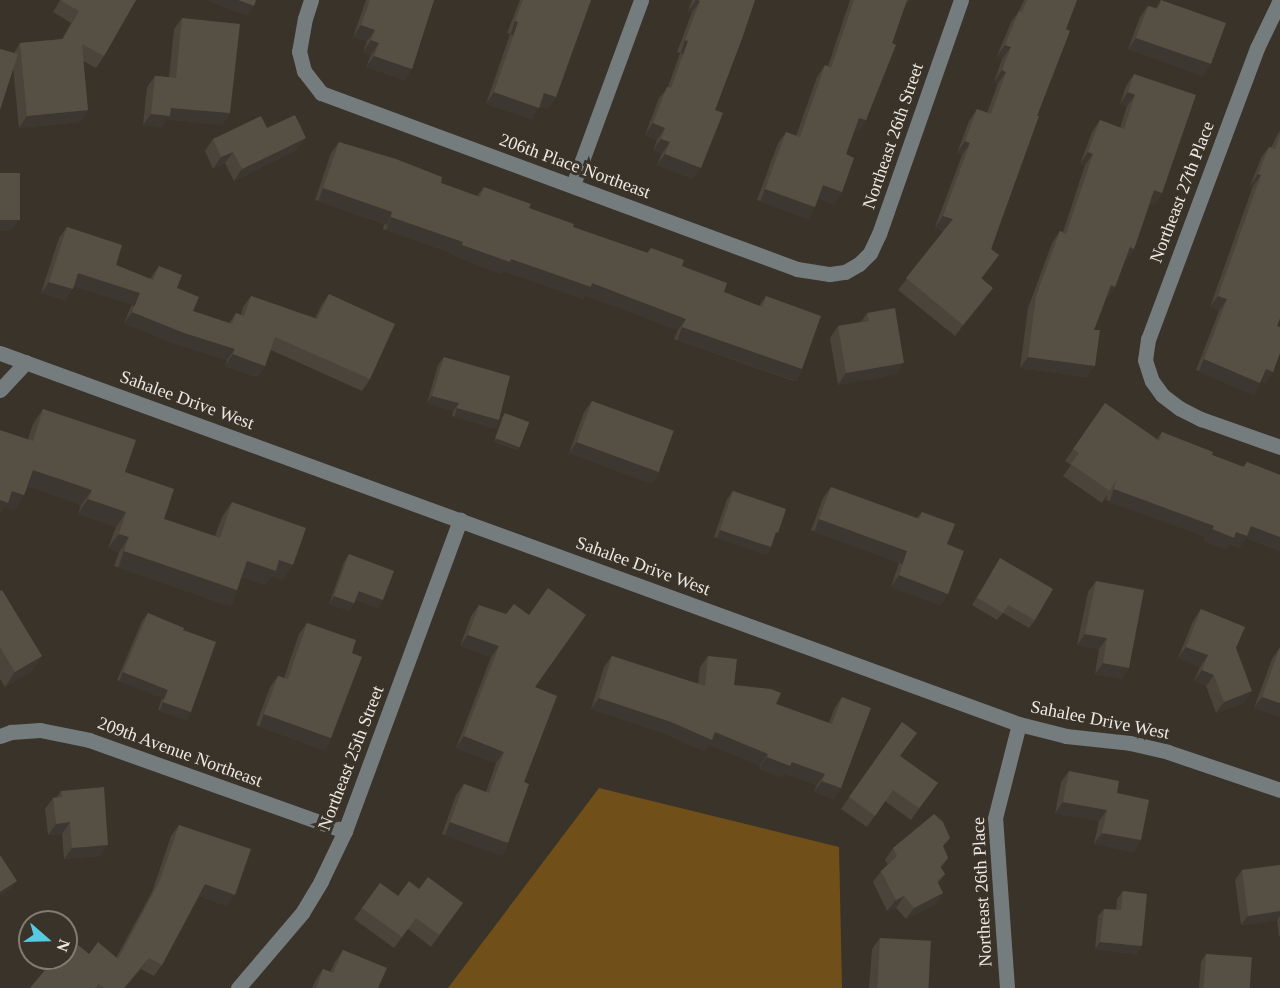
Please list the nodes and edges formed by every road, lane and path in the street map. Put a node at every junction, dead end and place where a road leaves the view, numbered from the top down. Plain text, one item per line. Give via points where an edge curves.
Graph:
1 (311, 0) edge
2 (641, 0) edge
3 (961, 0) edge
4 (1276, 2) edge
5 (573, 185) junction
6 (845, 272) joint
7 (0, 353) edge
8 (26, 362) junction
9 (0, 390) edge
10 (1280, 447) edge
11 (460, 520) junction
12 (1019, 724) junction
13 (0, 736) edge
14 (1280, 790) edge
15 (345, 831) junction
16 (238, 988) edge
17 (1007, 988) edge

1 - 5 street, 206th Place Northeast via 299,51 304,70 321,93
2 - 5 street
3 - 6 street, Northeast 26th Street via 879,234 870,253
4 - 10 street, Northeast 27th Place via 1148,339 1145,360 1152,381 1179,408
5 - 6 street, 206th Place Northeast via 797,269
7 - 8 street, Sahalee Drive West
8 - 9 street
8 - 11 street, Sahalee Drive West
11 - 12 street, Sahalee Drive West
11 - 15 street, Northeast 25th Street
12 - 14 street, Sahalee Drive West via 1066,736 1130,743 1168,752
12 - 17 street, Northeast 26th Place via 995,818
13 - 15 street, 209th Avenue Northeast via 40,730 81,738
15 - 16 street, Northeast 25th Street via 302,913

